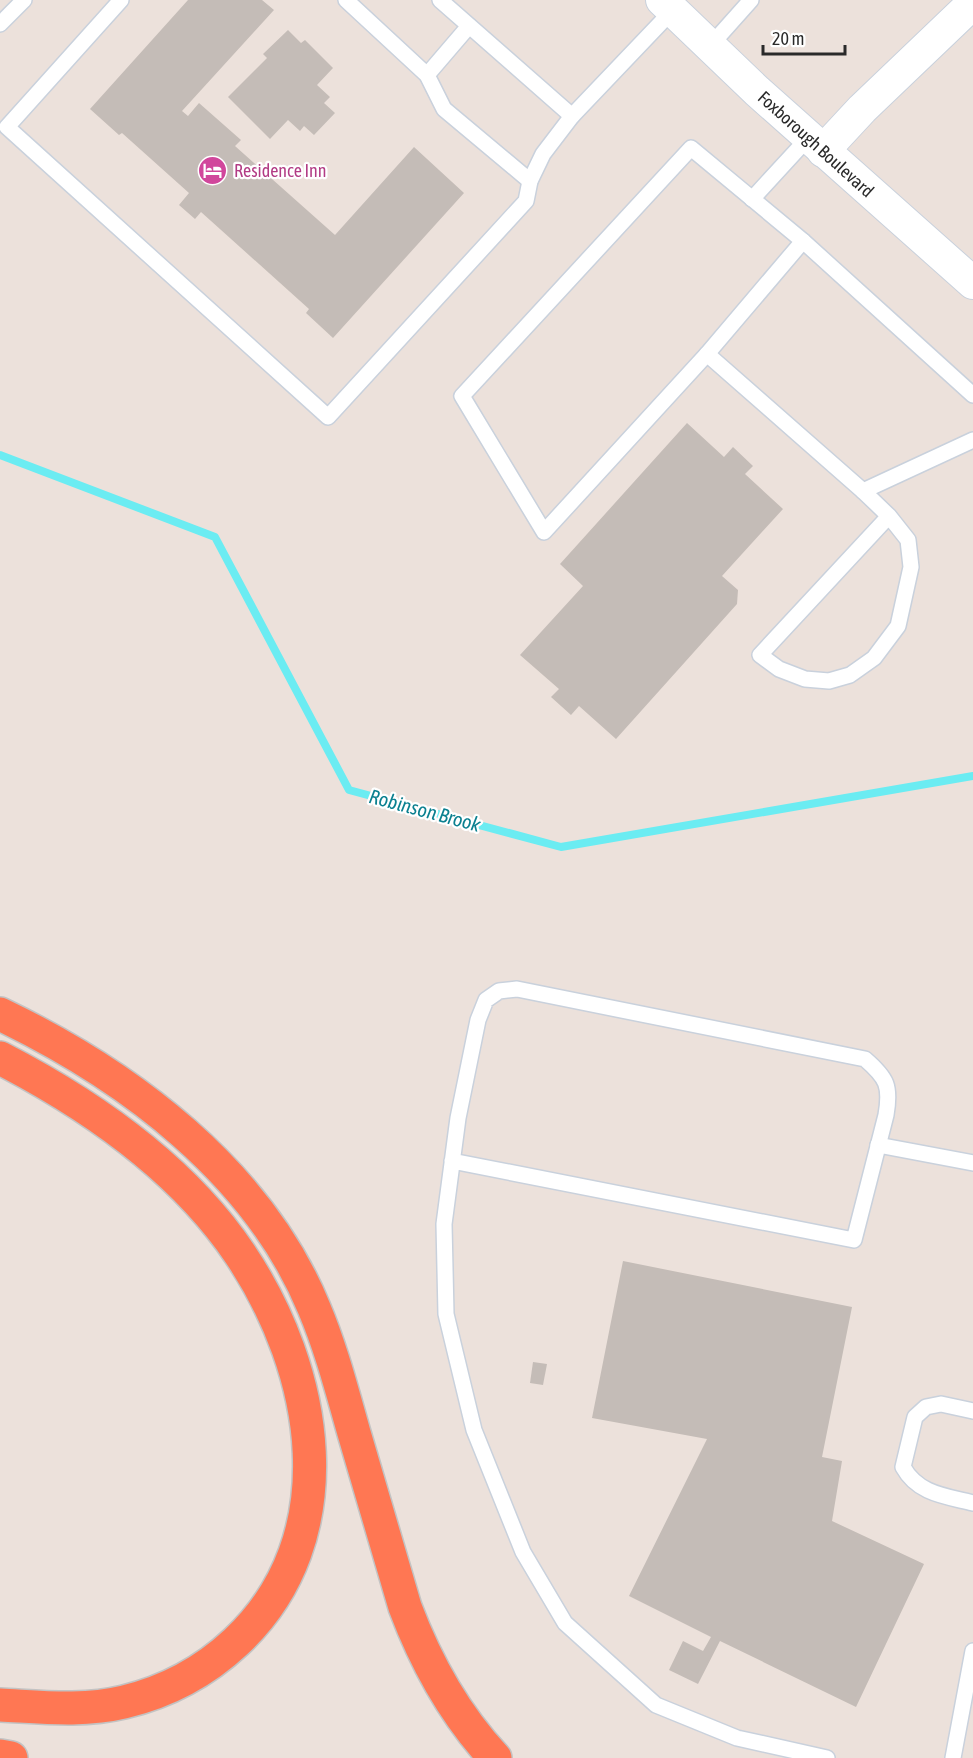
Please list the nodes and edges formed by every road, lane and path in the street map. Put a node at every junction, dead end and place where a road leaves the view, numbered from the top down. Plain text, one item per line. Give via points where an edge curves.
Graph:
1 (24, 0) edge
2 (121, 0) edge
3 (346, 0) edge
4 (440, 0) edge
5 (751, 0) edge
6 (973, 3) edge
7 (667, 5) edge
8 (0, 24) edge
9 (468, 26) junction
10 (710, 46) junction
11 (427, 75) junction
12 (573, 116) junction
13 (816, 144) junction
14 (530, 181) junction
15 (752, 199) junction
16 (803, 241) junction
17 (973, 284) edge
18 (707, 354) junction
19 (973, 395) edge
20 (973, 441) edge
21 (863, 491) junction
22 (889, 516) junction
23 (0, 1014) edge
24 (0, 1058) edge
25 (878, 1145) junction
26 (452, 1161) junction
27 (973, 1163) edge
28 (973, 1411) edge
29 (973, 1503) edge
30 (973, 1651) edge
31 (0, 1705) edge
32 (0, 1756) edge
33 (11, 1758) edge
34 (495, 1758) edge
35 (826, 1758) edge
36 (953, 1758) edge

1 - 8 lane
2 - 14 lane via 7,127 328,417 526,201
3 - 11 lane
4 - 9 lane
5 - 10 lane
6 - 13 street via 862,109
7 - 10 street, Foxborough Boulevard
7 - 12 lane
9 - 11 lane
9 - 12 lane
10 - 13 street, Foxborough Boulevard
11 - 14 lane via 444,109
12 - 14 lane via 543,154
13 - 15 lane
13 - 17 street, Foxborough Boulevard
15 - 16 lane
15 - 18 lane via 691,148 462,396 544,532
16 - 18 lane
16 - 19 lane
18 - 21 lane
20 - 21 lane
21 - 22 lane
22 - 22 lane via 864,542 760,655 779,669 805,680 829,681 850,675 874,658 898,626 911,567 908,540
23 - 34 highway via 64,1047 152,1108 213,1160 272,1231 305,1289 327,1341 417,1639 453,1705
24 - 31 highway via 78,1103 123,1135 175,1178 230,1239 271,1308 292,1359 306,1419 311,1475 304,1524 279,1588 250,1628 217,1658 168,1688 122,1703 90,1708
25 - 26 lane via 854,1240
25 - 26 lane via 889,1096 881,1073 865,1059 517,989 499,991 486,999 478,1020
25 - 27 lane
26 - 35 lane via 444,1224 446,1314 474,1430 523,1552 565,1623 656,1705 737,1738
28 - 29 lane via 941,1404 926,1407 915,1417 903,1467 909,1479 921,1488
30 - 36 lane
32 - 33 highway

